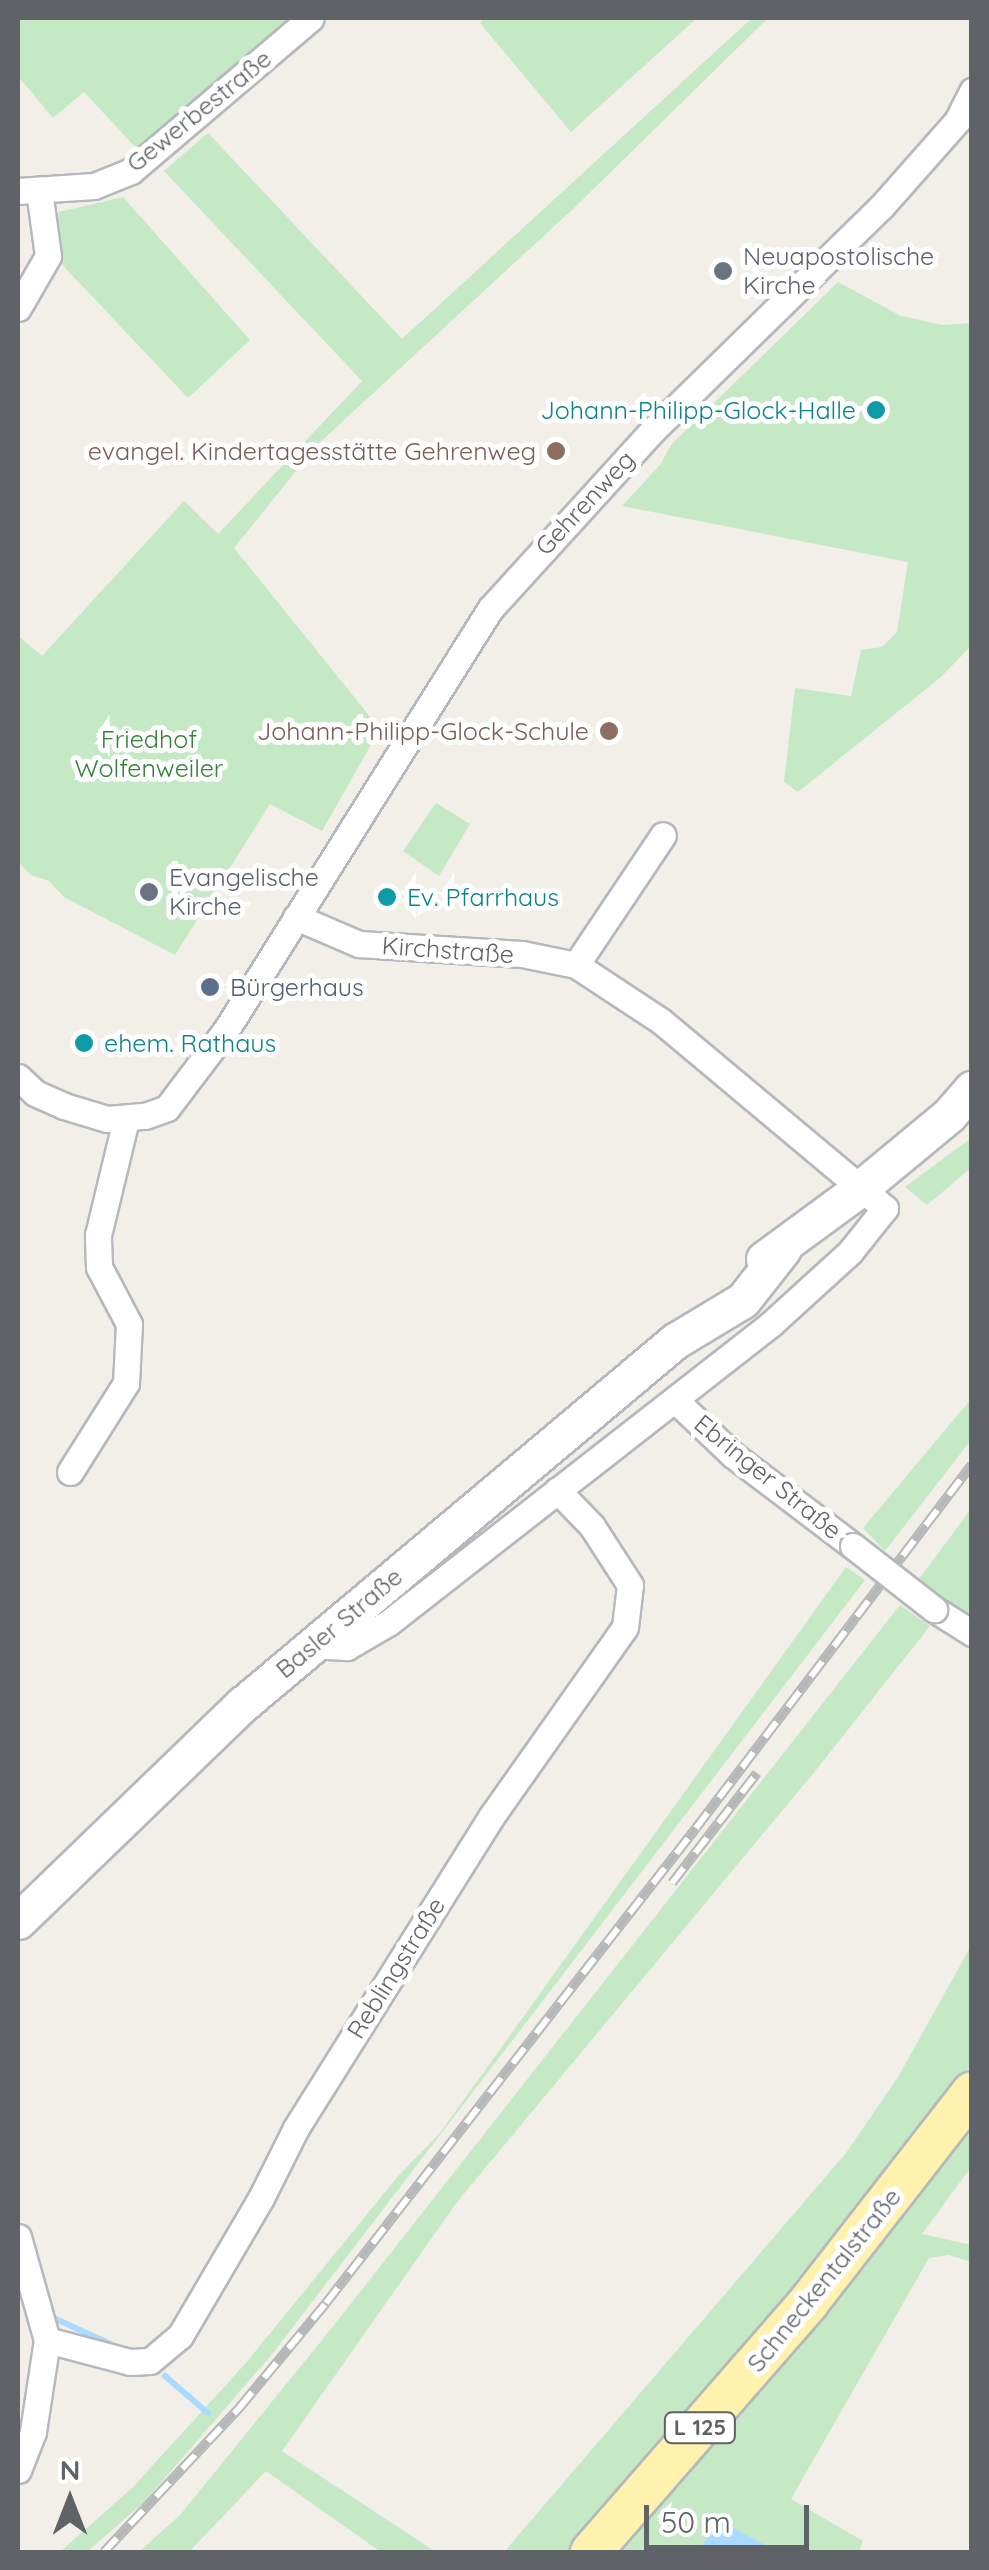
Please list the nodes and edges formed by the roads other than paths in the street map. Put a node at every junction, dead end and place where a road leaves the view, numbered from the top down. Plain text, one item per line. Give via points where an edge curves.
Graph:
1 (311, 18) edge
2 (972, 91) edge
3 (964, 129) edge
4 (28, 190) edge
5 (18, 308) edge
6 (663, 836) dead end
7 (296, 917) junction
8 (576, 966) junction
9 (18, 1077) edge
10 (964, 1103) edge
11 (126, 1119) junction
12 (862, 1187) junction
13 (676, 1401) junction
14 (70, 1472) dead end
15 (557, 1490) junction
16 (972, 1633) edge
17 (312, 1644) junction
18 (18, 1922) edge
19 (972, 2092) edge
20 (18, 2237) edge
21 (47, 2340) junction
22 (18, 2470) edge
23 (591, 2552) edge

1 - 4 street, Gewerbestraße via 131,171 94,186
2 - 3 street, Gehrenweg
3 - 7 street, Gehrenweg via 653,430 491,608
4 - 5 street via 48,256
6 - 8 street
7 - 8 street, Kirchstraße via 359,944 522,954
7 - 11 street via 226,1030 167,1108
8 - 12 street, Kirchstraße via 661,1021
9 - 11 street via 64,1106
10 - 12 main road, Basler Straße
11 - 14 street via 98,1235 99,1267 129,1324 126,1383
12 - 13 street, Ebringer Straße via 886,1208 850,1252
12 - 17 main road, Basler Straße via 784,1249 742,1300 675,1340
13 - 15 street
13 - 16 street, Ebringer Straße, bridge via 732,1455
15 - 17 street via 366,1638 347,1647
15 - 21 street, Reblingstraße via 592,1526 630,1586 625,1627 491,1817 306,2111 180,2336 150,2361 130,2362
17 - 18 main road, Basler Straße
19 - 23 main road, Schneckentalstraße / L 125 via 808,2303
20 - 21 street
21 - 22 street via 33,2432

